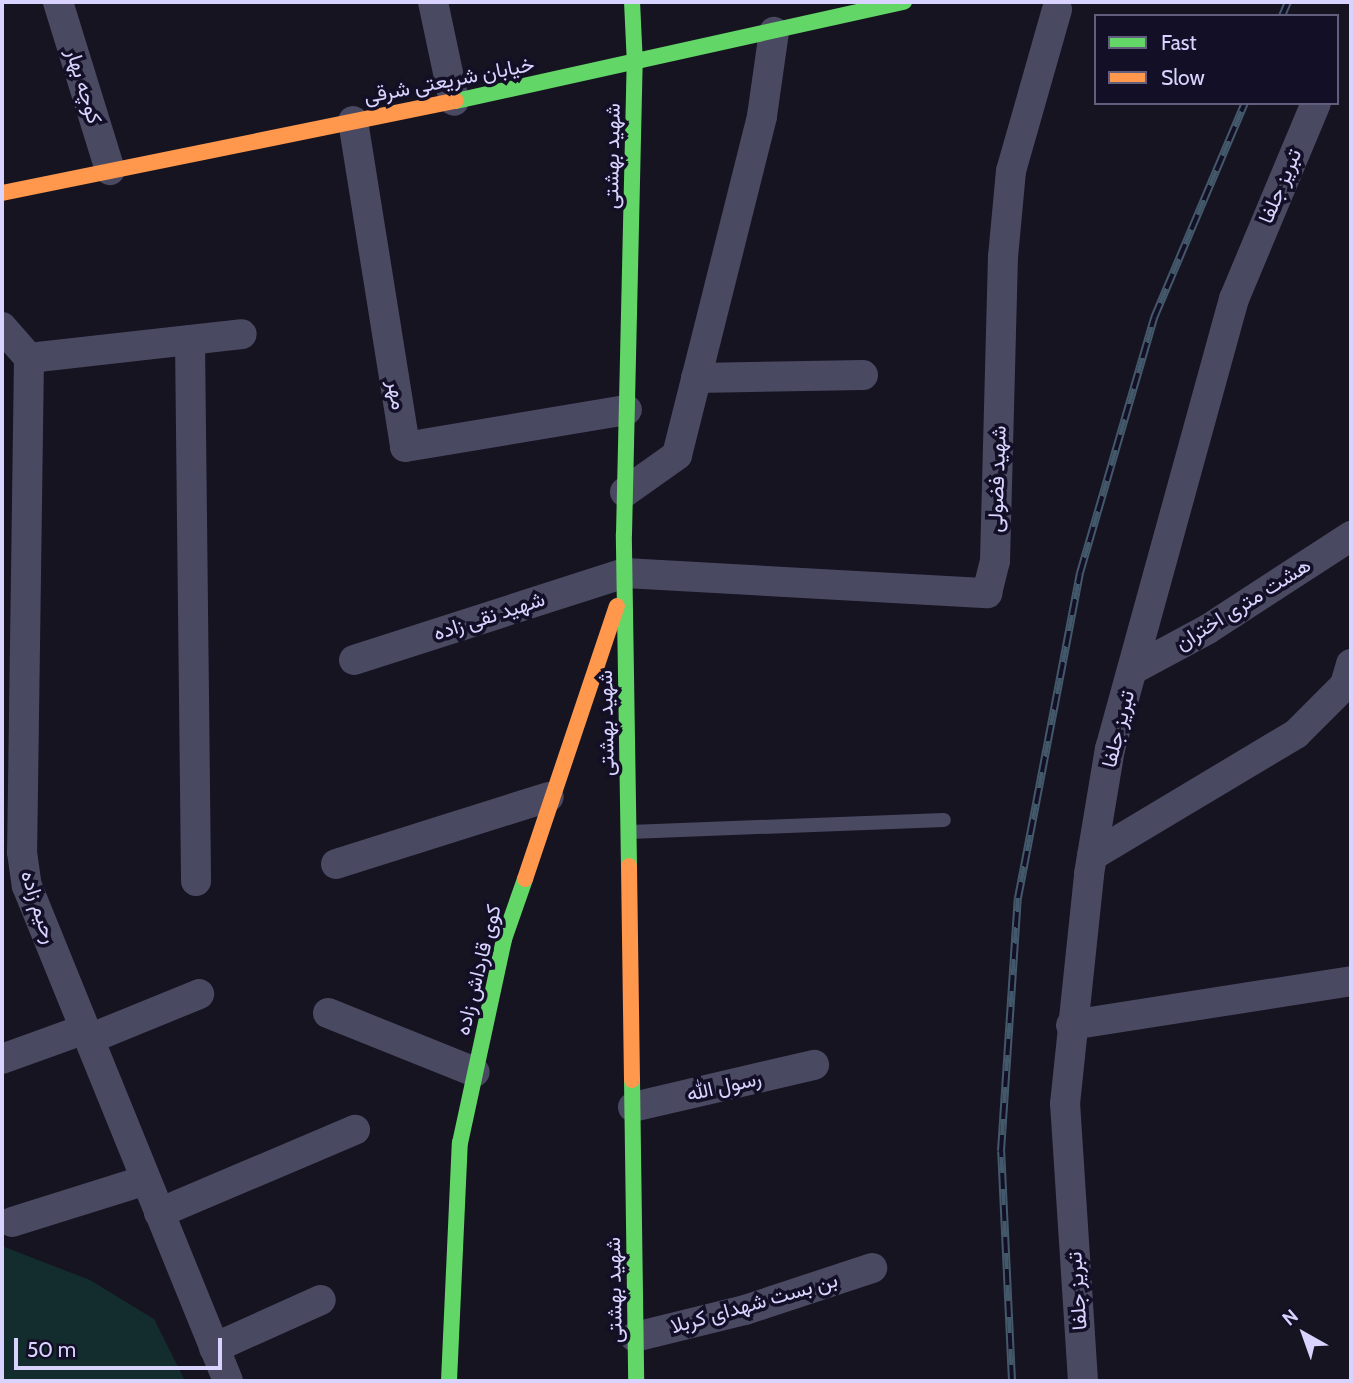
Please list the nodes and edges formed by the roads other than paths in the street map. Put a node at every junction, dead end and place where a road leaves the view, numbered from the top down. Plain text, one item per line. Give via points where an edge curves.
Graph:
1 (58, 2) edge
2 (433, 2) edge
3 (632, 2) edge
4 (901, 2) edge
5 (1056, 9) dead end
6 (774, 32) junction
7 (635, 65) junction
8 (454, 101) junction
9 (1315, 105) edge
10 (352, 121) junction
11 (110, 170) junction
12 (2, 193) edge
13 (2, 327) edge
14 (242, 334) dead end
15 (190, 340) junction
16 (29, 358) junction
17 (863, 375) dead end
18 (696, 378) junction
19 (627, 410) junction
20 (625, 492) junction
21 (1351, 536) edge
22 (625, 578) junction
23 (354, 660) dead end
24 (1351, 664) edge
25 (1132, 670) junction
26 (549, 797) junction
27 (944, 820) dead end
28 (629, 832) junction
29 (1092, 856) junction
30 (336, 864) dead end
31 (13, 869) edge
32 (196, 881) dead end
33 (1351, 981) edge
34 (199, 994) dead end
35 (328, 1013) dead end
36 (1071, 1025) junction
37 (87, 1034) junction
38 (2, 1059) edge
39 (814, 1065) dead end
40 (475, 1072) junction
41 (633, 1107) junction
42 (355, 1130) dead end
43 (146, 1180) junction
44 (159, 1213) junction
45 (12, 1223) dead end
46 (872, 1268) dead end
47 (321, 1300) dead end
48 (635, 1336) junction
49 (214, 1348) junction
50 (228, 1381) edge
51 (449, 1381) edge
52 (636, 1381) edge
53 (1083, 1381) edge

1 - 11 street, کوچه بهار
2 - 8 street
3 - 7 street, شهید بهشتی
4 - 6 street, خیابان شریعتی شرقی
5 - 22 street, شهید فضولی via 1011,171 1003,257 995,561 987,593
6 - 7 street, خیابان شریعتی شرقی
6 - 18 street via 762,117
7 - 8 street, خیابان شریعتی شرقی
7 - 19 street, شهید بهشتی
8 - 10 street, خیابان شریعتی شرقی
9 - 25 street, تبریز جلفا via 1234,299
10 - 11 street, خیابان شریعتی شرقی
10 - 19 street, مهر via 405,447
11 - 12 street, خیابان شریعتی شرقی
13 - 16 street
14 - 15 street
15 - 16 street
15 - 32 street
16 - 31 street, رحیم زاده
17 - 18 street
18 - 20 street via 677,455
19 - 20 street, شهید بهشتی
20 - 22 street, شهید بهشتی
21 - 25 street, هشت متری اختران via 1208,629
22 - 23 street, شهید نقی زاده
22 - 26 street, کوی قارداش زاده
22 - 28 street, شهید بهشتی
24 - 29 street via 1345,685 1296,734
25 - 29 street, تبریز جلفا via 1111,749
26 - 30 street
26 - 40 street, کوی قارداش زاده via 504,939
27 - 28 lane
28 - 41 street, شهید بهشتی
29 - 36 street, تبریز جلفا
31 - 37 street, رحیم زاده via 27,887
33 - 36 street
34 - 37 street
35 - 40 street
36 - 53 street, تبریز جلفا via 1065,1104
37 - 38 street
37 - 43 street, رحیم زاده
39 - 41 street, رسول الله
40 - 51 street, کوی قارداش زاده via 460,1143
41 - 48 street, شهید بهشتی
42 - 44 street
43 - 44 street, رحیم زاده
43 - 45 street
44 - 49 street, رحیم زاده
46 - 48 street, بن بست شهدای کربلا via 745,1310
47 - 49 street
48 - 52 street, شهید بهشتی
49 - 50 street, رحیم زاده

